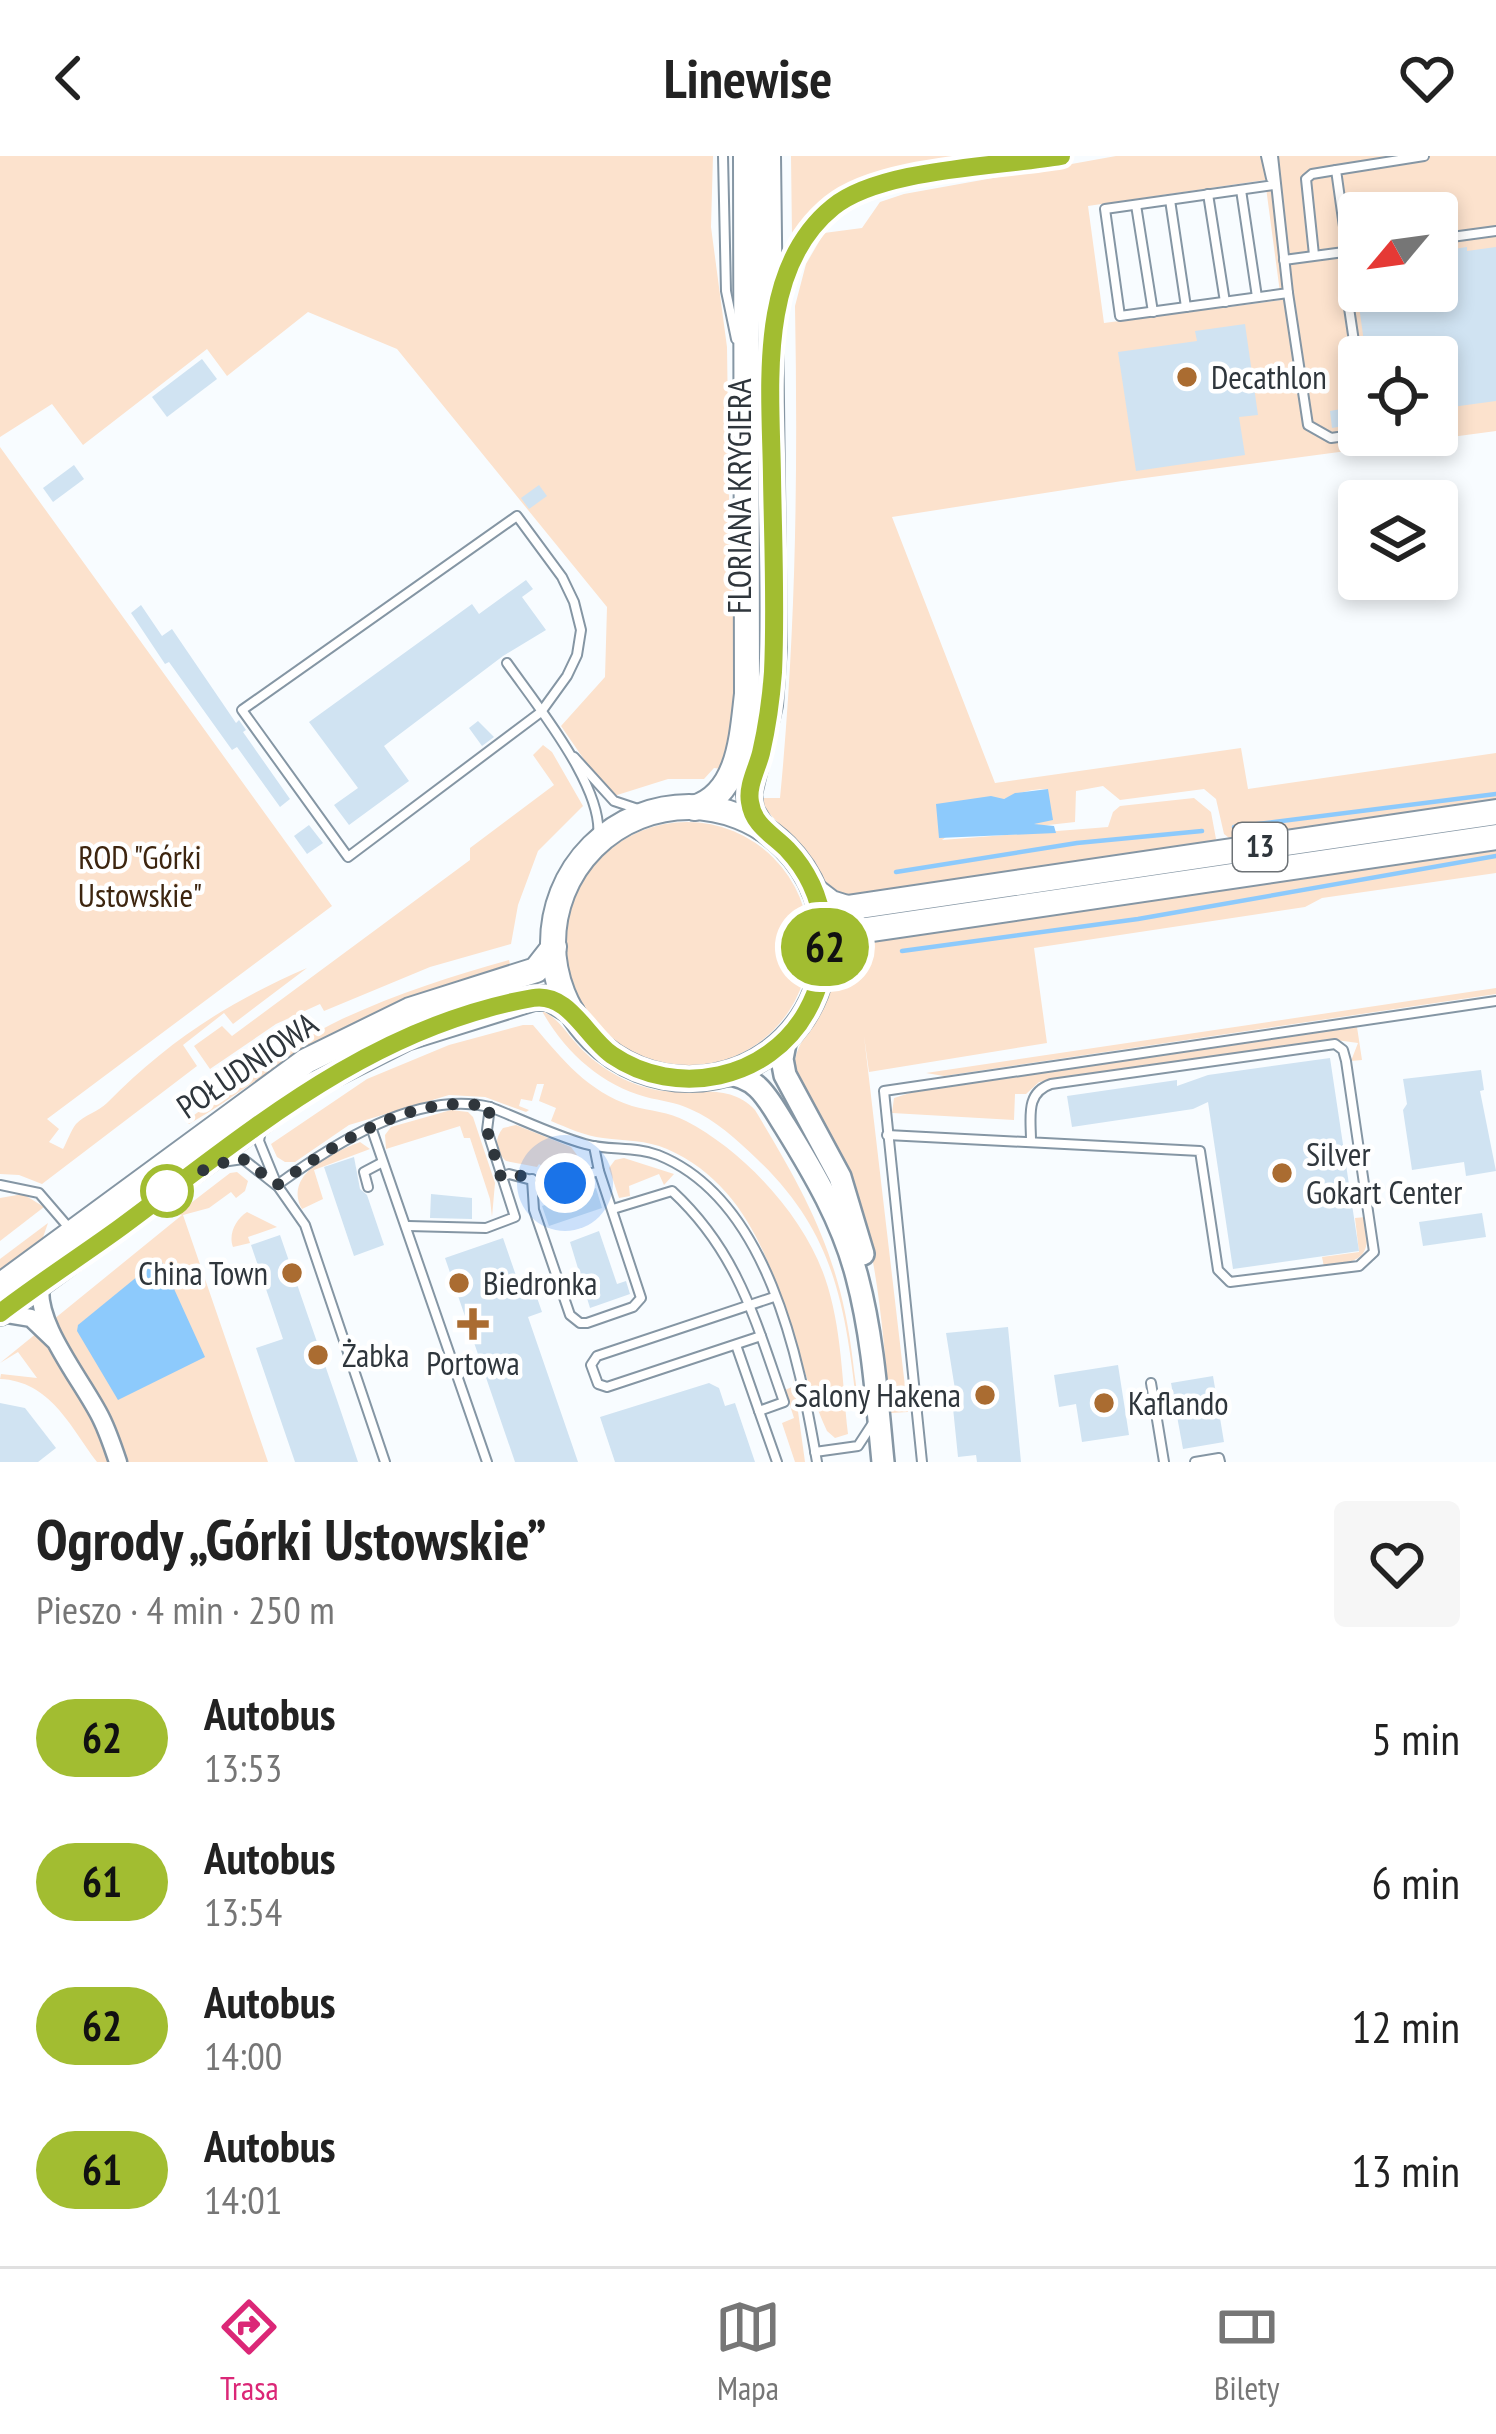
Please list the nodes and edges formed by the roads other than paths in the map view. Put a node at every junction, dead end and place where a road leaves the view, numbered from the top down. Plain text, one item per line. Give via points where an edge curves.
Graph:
1 (723, 156) edge
2 (746, 156) edge
3 (768, 156) edge
4 (976, 156) edge
5 (1060, 156) edge
6 (1270, 156) edge
7 (1424, 156) edge
8 (951, 170) junction
9 (1336, 170) junction
10 (1274, 185) junction
11 (1241, 190) junction
12 (1339, 192) edge
13 (1208, 194) junction
14 (1170, 200) junction
15 (1136, 205) junction
16 (1496, 231) edge
17 (1458, 236) edge
18 (1338, 252) edge
19 (1314, 255) junction
20 (1284, 260) junction
21 (1288, 293) junction
22 (1257, 297) junction
23 (1225, 302) junction
24 (1186, 308) junction
25 (1153, 312) junction
26 (1120, 316) junction
27 (1103, 319) dead end
28 (771, 355) junction
29 (748, 388) junction
30 (1338, 437) edge
31 (507, 663) dead end
32 (541, 712) junction
33 (562, 742) junction
34 (694, 808) junction
35 (1496, 812) edge
36 (650, 814) junction
37 (764, 830) junction
38 (1496, 838) edge
39 (596, 844) junction
40 (814, 890) junction
41 (554, 946) junction
42 (824, 957) junction
43 (1496, 1001) edge
44 (572, 1012) junction
45 (787, 1038) junction
46 (725, 1074) junction
47 (490, 1107) junction
48 (273, 1112) junction
49 (371, 1127) junction
50 (887, 1135) junction
51 (1031, 1141) junction
52 (594, 1146) junction
53 (380, 1163) dead end
54 (599, 1171) junction
55 (188, 1176) junction
56 (501, 1177) junction
57 (532, 1179) junction
58 (0, 1184) edge
59 (277, 1185) junction
60 (368, 1187) dead end
61 (613, 1209) junction
62 (408, 1226) junction
63 (79, 1241) junction
64 (41, 1282) junction
65 (0, 1286) edge
66 (774, 1297) junction
67 (749, 1305) junction
68 (0, 1313) edge
69 (760, 1336) junction
70 (55, 1340) junction
71 (736, 1345) junction
72 (1150, 1383) dead end
73 (759, 1411) junction
74 (878, 1415) junction
75 (816, 1457) edge
76 (118, 1462) edge
77 (385, 1462) edge
78 (487, 1462) edge
79 (777, 1462) edge
80 (883, 1462) edge
81 (922, 1462) edge
82 (1164, 1462) edge
83 (1195, 1462) edge
84 (1220, 1462) edge

1 - 29 lane, FLORIANA KRYGIERA via 730,314
2 - 29 main road, FLORIANA KRYGIERA
3 - 28 main road, FLORIANA KRYGIERA
4 - 8 lane
5 - 8 lane
6 - 10 lane
7 - 9 lane
8 - 28 lane via 863,191 817,222 788,270
9 - 12 lane
9 - 19 lane via 1306,179
10 - 11 lane
10 - 20 lane
11 - 13 lane
11 - 22 lane
13 - 14 lane
13 - 23 lane
14 - 15 lane
14 - 24 lane
15 - 25 lane
15 - 26 lane via 1105,209
16 - 17 lane
18 - 19 lane
19 - 20 lane
20 - 21 lane
21 - 22 lane
21 - 30 lane via 1308,424
22 - 23 lane
23 - 24 lane
24 - 25 lane
25 - 26 lane
26 - 27 lane
28 - 37 main road, FLORIANA KRYGIERA via 773,668 749,794
29 - 34 main road, FLORIANA KRYGIERA via 747,694 727,783
31 - 32 lane
32 - 32 lane via 348,856 242,710 517,516 562,577 581,630 578,655
32 - 33 lane
33 - 36 lane via 609,798
33 - 39 lane via 599,816
34 - 36 main road
34 - 37 main road
35 - 40 main road, 13 via 847,908
36 - 39 main road
37 - 40 main road
38 - 42 main road, 13 via 852,932
39 - 41 main road via 564,891
40 - 42 main road
41 - 44 main road
41 - 63 main road, POŁUDNIOWA via 536,970 410,1010 306,1061
42 - 45 main road via 812,1001
43 - 50 lane via 884,1091
44 - 46 main road via 601,1046 640,1070 684,1079
44 - 48 main road, POŁUDNIOWA via 543,997 459,1018 365,1057
45 - 46 main road
45 - 74 street via 785,1075 833,1162 859,1238 880,1364
46 - 74 street via 760,1087 830,1205 857,1277
47 - 49 lane via 443,1106
47 - 52 lane
47 - 56 lane via 487,1130
48 - 55 main road, POŁUDNIOWA
48 - 59 lane via 259,1141
49 - 59 lane
49 - 62 lane
50 - 51 lane
50 - 81 lane
51 - 51 lane via 1200,1151 1218,1270 1230,1282 1359,1266 1374,1252 1346,1060 1335,1045 1051,1084 1031,1100
52 - 54 lane
52 - 66 lane via 655,1154 705,1185 754,1247
53 - 60 lane via 364,1172
54 - 57 lane via 551,1185
54 - 61 lane
55 - 59 lane via 236,1158
55 - 63 main road, POŁUDNIOWA
56 - 57 lane
56 - 62 lane via 515,1217 486,1228
57 - 61 lane via 534,1210 570,1315 580,1323 641,1298
58 - 63 lane via 39,1193
59 - 77 lane via 305,1225
61 - 67 lane via 672,1191 721,1244
62 - 78 lane
63 - 64 main road, POŁUDNIOWA
63 - 65 main road, POŁUDNIOWA
64 - 68 main road, POŁUDNIOWA
64 - 70 street
66 - 67 lane
66 - 75 lane via 805,1390
67 - 69 lane
67 - 71 lane via 597,1356 591,1365 607,1387
68 - 70 street via 31,1318
69 - 71 lane
69 - 73 lane via 784,1402
70 - 76 street
71 - 73 lane
72 - 82 lane
73 - 79 lane
74 - 75 lane via 858,1446
74 - 80 street
83 - 84 lane

